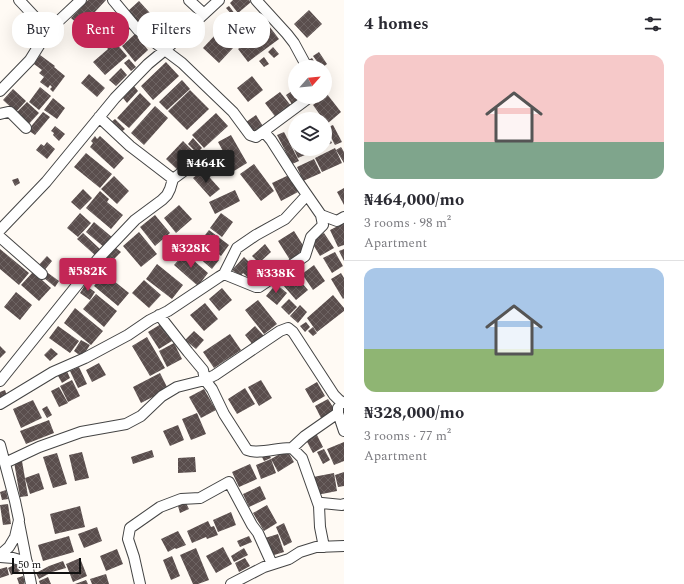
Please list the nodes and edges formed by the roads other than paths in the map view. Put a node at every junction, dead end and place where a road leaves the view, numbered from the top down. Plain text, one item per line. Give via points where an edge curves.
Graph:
1 (19, 0) edge
2 (80, 0) edge
3 (113, 0) edge
4 (189, 0) edge
5 (219, 0) edge
6 (256, 0) edge
7 (30, 12) edge
8 (202, 12) edge
9 (205, 13) edge
10 (64, 16) edge
11 (37, 48) edge
12 (165, 50) junction
13 (303, 60) edge
14 (0, 91) edge
15 (301, 104) edge
16 (0, 114) edge
17 (99, 117) junction
18 (26, 128) dead end
19 (264, 132) junction
20 (203, 157) dead end
21 (173, 179) junction
22 (307, 195) junction
23 (321, 215) junction
24 (344, 218) edge
25 (0, 230) edge
26 (0, 237) edge
27 (42, 274) dead end
28 (224, 274) junction
29 (160, 315) junction
30 (205, 380) junction
31 (0, 381) edge
32 (341, 402) edge
33 (0, 404) edge
34 (338, 413) junction
35 (344, 431) edge
36 (0, 445) edge
37 (292, 448) junction
38 (5, 463) junction
39 (344, 504) edge
40 (319, 506) junction
41 (19, 520) junction
42 (324, 546) junction
43 (344, 546) edge
44 (0, 556) edge
45 (27, 562) junction
46 (272, 564) junction
47 (31, 584) edge
48 (140, 584) edge
49 (231, 584) edge

1 - 7 street
2 - 10 street
3 - 12 street via 138,30
4 - 8 street
5 - 9 street
6 - 13 street via 287,34
11 - 14 street via 30,60
12 - 17 street via 148,64
12 - 19 street via 233,112 250,135 256,137
15 - 19 street
16 - 18 street via 10,112
17 - 21 street via 130,146
17 - 25 street via 46,182
19 - 22 street
20 - 21 street
21 - 31 street via 167,195 135,220 98,259
22 - 23 street
22 - 28 street via 285,220 238,248
23 - 24 street via 337,221
23 - 28 street via 323,225 311,237 305,256 259,287
26 - 27 street
28 - 29 street
29 - 30 street via 203,370
29 - 33 street via 85,358 53,372
30 - 32 street via 288,328
30 - 37 street via 247,450 252,452
30 - 38 street via 177,387 162,396 141,416 126,424 82,432 39,447
32 - 34 street
34 - 35 street
34 - 37 street
36 - 38 street
37 - 40 street via 302,458
38 - 41 street
39 - 40 street via 322,503
40 - 42 street
41 - 44 street via 15,537
41 - 45 street
42 - 43 street
42 - 46 street via 300,552 289,559
44 - 45 street
45 - 47 street
46 - 48 street via 258,532 229,482 200,498 181,499 160,507 130,528 128,539
46 - 49 street

